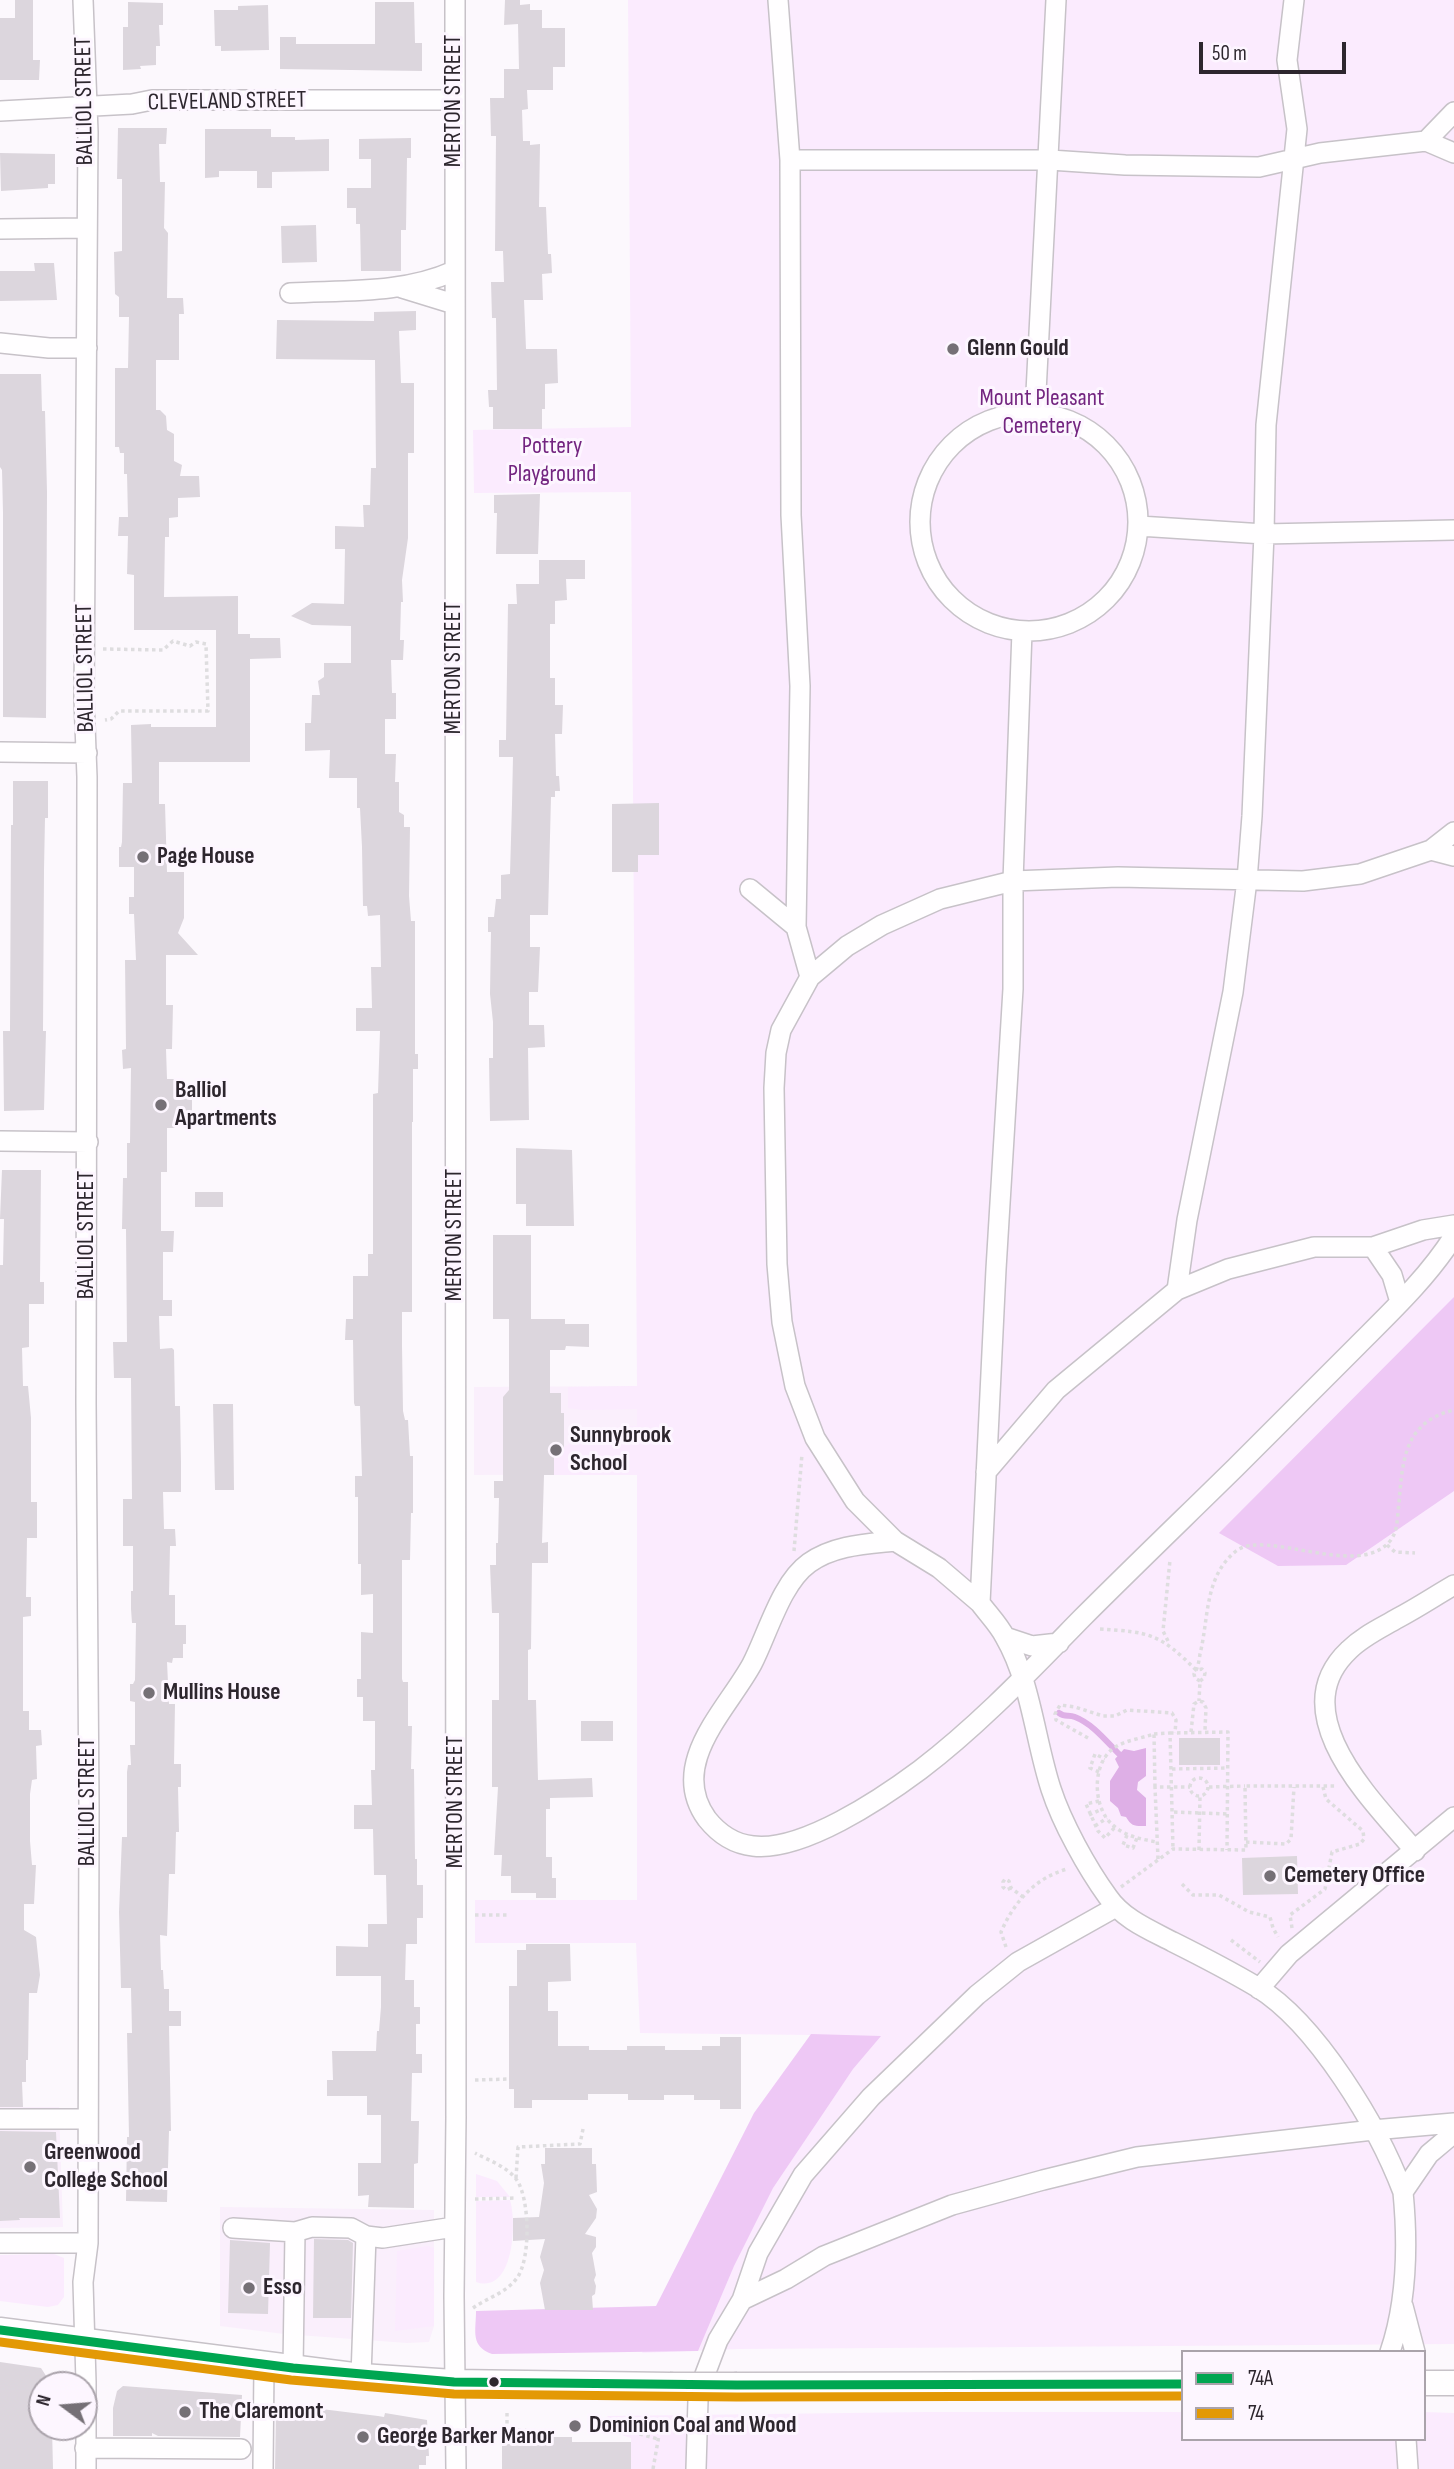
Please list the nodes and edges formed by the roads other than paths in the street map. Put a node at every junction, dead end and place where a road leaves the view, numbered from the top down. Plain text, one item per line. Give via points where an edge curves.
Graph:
1 (83, 0) edge
2 (455, 0) edge
3 (778, 0) edge
4 (1056, 0) edge
5 (1294, 0) edge
6 (454, 100) junction
7 (88, 105) junction
8 (0, 111) edge
9 (1454, 112) edge
10 (1426, 141) junction
11 (1454, 153) edge
12 (790, 160) junction
13 (1050, 160) junction
14 (1294, 160) junction
15 (87, 228) junction
16 (0, 229) edge
17 (454, 271) junction
18 (402, 288) junction
19 (290, 293) dead end
20 (454, 304) junction
21 (0, 343) edge
22 (87, 348) junction
23 (1035, 412) junction
24 (1139, 526) junction
25 (1454, 530) edge
26 (1264, 534) junction
27 (1022, 631) junction
28 (0, 752) edge
29 (87, 753) junction
30 (1454, 832) edge
31 (1431, 850) junction
32 (1454, 856) edge
33 (1247, 880) junction
34 (1013, 881) junction
35 (750, 889) dead end
36 (796, 927) junction
37 (810, 977) junction
38 (0, 1141) edge
39 (88, 1143) junction
40 (1454, 1225) edge
41 (1454, 1236) edge
42 (1373, 1247) junction
43 (1177, 1290) junction
44 (1400, 1302) junction
45 (986, 1472) junction
46 (895, 1541) junction
47 (1454, 1585) edge
48 (979, 1603) junction
49 (1005, 1637) junction
50 (1059, 1643) junction
51 (1023, 1681) junction
52 (1454, 1817) edge
53 (1415, 1851) junction
54 (1112, 1902) junction
55 (1259, 1989) junction
56 (0, 2119) edge
57 (88, 2119) junction
58 (1454, 2123) edge
59 (1373, 2130) junction
60 (1454, 2133) edge
61 (1403, 2192) junction
62 (454, 2227) junction
63 (233, 2228) dead end
64 (295, 2232) junction
65 (366, 2236) junction
66 (88, 2243) junction
67 (0, 2244) edge
68 (742, 2300) junction
69 (1403, 2306) junction
70 (0, 2330) edge
71 (83, 2340) junction
72 (1391, 2350) edge
73 (1414, 2350) edge
74 (264, 2365) junction
75 (293, 2368) junction
76 (361, 2376) junction
77 (454, 2382) junction
78 (1426, 2383) edge
79 (1454, 2383) edge
80 (1181, 2384) edge
81 (1406, 2441) edge
82 (85, 2448) junction
83 (241, 2449) dead end
84 (86, 2469) edge
85 (263, 2469) edge
86 (456, 2469) edge
87 (696, 2469) edge
88 (1408, 2469) edge

1 - 7 street, BALLIOL STREET
2 - 6 street, MERTON STREET
3 - 12 street
4 - 13 street
5 - 14 street via 1287,60 1297,129
6 - 7 street, CLEVELAND STREET via 152,100
6 - 17 street, MERTON STREET
7 - 8 street, CLEVELAND STREET
7 - 15 street, BALLIOL STREET
9 - 10 street
10 - 11 street
10 - 14 street
12 - 13 street
12 - 36 street via 790,514 800,686
13 - 14 street via 1259,167
13 - 23 street
14 - 26 street via 1266,425
15 - 16 street
15 - 22 street, BALLIOL STREET
17 - 18 street
17 - 20 street, MERTON STREET
18 - 19 street
18 - 20 street
20 - 62 street, MERTON STREET
21 - 22 street
22 - 29 street, BALLIOL STREET
23 - 24 street via 1068,419 1098,436 1121,461 1135,492
23 - 27 street via 998,416 964,433 937,461 922,496 920,534 931,571 953,601 985,622
24 - 26 street
24 - 27 street via 1132,561 1114,591 1088,614 1056,628
25 - 26 street
26 - 33 street
27 - 34 street
28 - 29 street
29 - 39 street, BALLIOL STREET
30 - 31 street
31 - 32 street
31 - 33 street via 1360,874 1303,881
33 - 34 street via 1118,877
33 - 43 street via 1233,992
34 - 37 street via 940,899 882,925
34 - 45 street via 1013,989
35 - 36 street
36 - 37 street
37 - 46 street via 781,1030 776,1053 776,1264 782,1322 796,1386 815,1438 855,1501
38 - 39 street
39 - 57 street, BALLIOL STREET
40 - 42 street
41 - 44 street
42 - 43 street via 1314,1247 1228,1269
42 - 44 street via 1392,1275
43 - 45 street via 1056,1390
44 - 50 street
45 - 48 street
46 - 48 street via 939,1569
46 - 51 street via 832,1550 792,1577 751,1666 698,1754 692,1777 699,1806 720,1833 737,1844 757,1847 810,1836 921,1769
47 - 53 street via 1346,1651 1325,1694 1326,1722 1334,1747
48 - 49 street
49 - 50 street via 1032,1646
49 - 51 street
50 - 51 street
51 - 54 street via 1051,1791 1067,1828
52 - 53 street
53 - 55 street via 1289,1954
54 - 55 street via 1138,1924
54 - 68 street via 1018,1962 977,1995 871,2097 803,2175 758,2252
55 - 59 street via 1298,2020 1331,2061
56 - 57 street
57 - 66 street, BALLIOL STREET
58 - 59 street
59 - 61 street
59 - 68 street via 1138,2157 952,2204 824,2256
60 - 61 street via 1429,2154
61 - 69 street
62 - 65 street via 383,2238
62 - 77 street, MERTON STREET
63 - 64 street
64 - 65 street via 312,2227 351,2228
64 - 75 street
65 - 76 street
66 - 67 street
66 - 71 street, BALLIOL STREET via 83,2267
68 - 87 street via 718,2340 698,2400
69 - 72 street
69 - 73 street
70 - 71 main road
71 - 74 main road
71 - 82 street, BALLIOL STREET
74 - 75 main road
74 - 85 street
75 - 76 main road
76 - 77 main road
77 - 80 main road, bridge
77 - 86 street, MERTON STREET
78 - 79 main road
81 - 88 street
82 - 83 street
82 - 84 street, BALLIOL STREET

